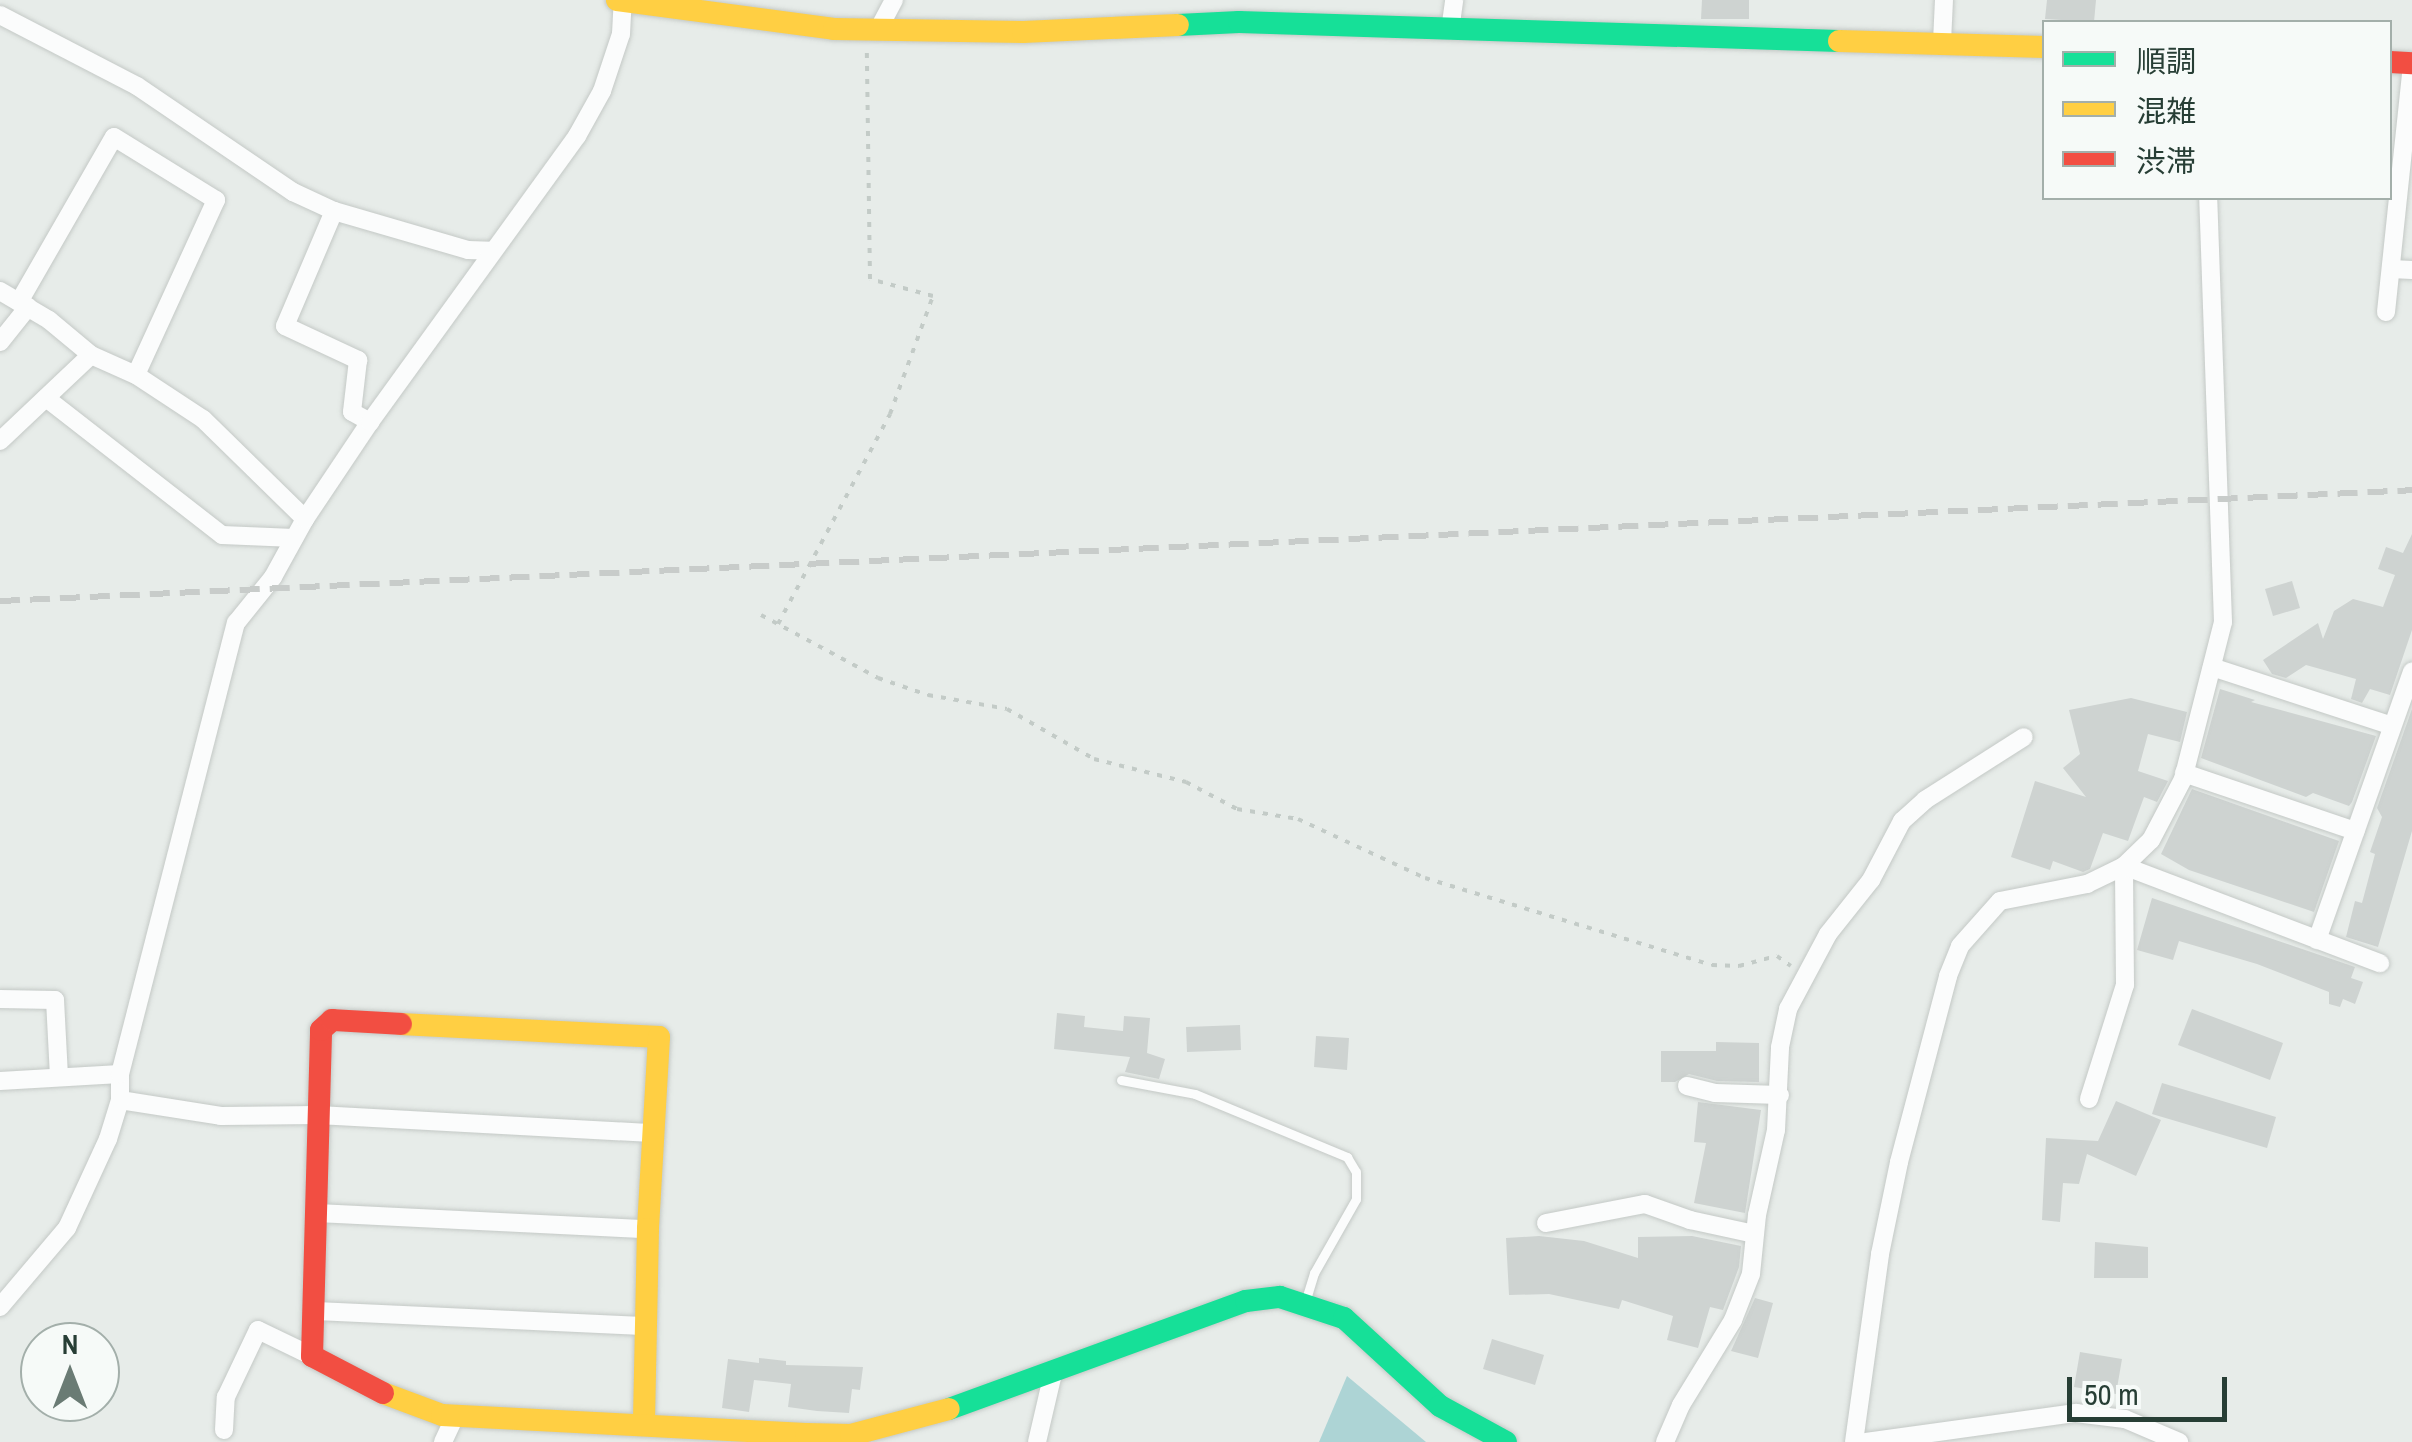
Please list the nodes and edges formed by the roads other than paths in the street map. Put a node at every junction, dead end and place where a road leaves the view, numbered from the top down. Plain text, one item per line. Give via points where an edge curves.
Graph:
1 (894, 0) edge
2 (1454, 0) edge
3 (1944, 0) edge
4 (621, 1) edge
5 (0, 15) edge
6 (878, 30) junction
7 (1450, 30) junction
8 (1942, 42) junction
9 (2042, 47) edge
10 (2412, 63) edge
11 (2208, 200) edge
12 (334, 211) junction
13 (491, 251) junction
14 (2391, 270) junction
15 (2412, 270) edge
16 (0, 291) edge
17 (23, 305) junction
18 (2386, 312) dead end
19 (0, 342) edge
20 (91, 355) junction
21 (136, 375) junction
22 (46, 398) junction
23 (370, 422) junction
24 (0, 441) edge
25 (304, 519) junction
26 (294, 538) junction
27 (2212, 666) junction
28 (2412, 671) edge
29 (2392, 726) junction
30 (2024, 737) dead end
31 (2184, 772) junction
32 (2355, 831) junction
33 (2124, 866) junction
34 (2317, 940) junction
35 (2380, 964) dead end
36 (0, 999) edge
37 (120, 1074) junction
38 (59, 1078) junction
39 (0, 1080) edge
40 (1120, 1080) dead end
41 (1687, 1086) dead end
42 (1780, 1095) junction
43 (120, 1100) junction
44 (2089, 1100) dead end
45 (318, 1115) junction
46 (653, 1133) junction
47 (316, 1212) junction
48 (1546, 1223) dead end
49 (648, 1229) junction
50 (1755, 1234) junction
51 (1305, 1302) junction
52 (0, 1307) edge
53 (314, 1310) junction
54 (646, 1326) junction
55 (312, 1356) junction
56 (1052, 1372) junction
57 (456, 1416) junction
58 (644, 1425) junction
59 (224, 1430) dead end
60 (589, 1432) edge
61 (442, 1442) edge
62 (1037, 1442) edge
63 (1506, 1442) edge
64 (1664, 1442) edge
65 (1854, 1442) edge
66 (1866, 1442) edge
67 (2180, 1442) edge

1 - 6 street
2 - 7 street
3 - 8 street
4 - 6 street
4 - 13 street via 622,34 602,91 577,136
5 - 12 street via 137,86 293,192
6 - 7 street via 1023,32 1239,22
7 - 8 street
8 - 9 street
10 - 14 street
11 - 27 street via 2224,622
12 - 13 street
12 - 23 street via 285,326 358,360 352,412
13 - 23 street
14 - 15 street
14 - 18 street
16 - 17 street
17 - 19 street
17 - 20 street
17 - 21 street via 114,138 216,200
20 - 21 street
20 - 22 street
21 - 25 street via 203,419
22 - 24 street
22 - 26 street via 222,534
23 - 25 street
25 - 26 street
26 - 37 street via 236,623
27 - 29 street
27 - 31 street
28 - 29 street
29 - 32 street
30 - 42 street via 1902,820 1871,880 1828,934 1782,1027
31 - 32 street
31 - 33 street via 2151,840
32 - 34 street
33 - 34 street
33 - 44 street via 2125,985
33 - 65 street via 2087,884 2000,901 1960,946 1880,1254
34 - 35 street
36 - 38 street via 55,1000
37 - 38 street
37 - 43 street
38 - 39 street
40 - 51 lane via 1195,1094 1347,1157 1356,1172 1356,1199
41 - 42 street
42 - 50 street
43 - 45 street via 222,1116
43 - 52 street via 77,1212
45 - 46 street
45 - 46 street via 322,1030 332,1020 659,1037
45 - 47 street
46 - 49 street
47 - 49 street
47 - 53 street
48 - 50 street via 1645,1204
49 - 54 street
50 - 64 street via 1740,1306
51 - 56 street via 1246,1301
51 - 63 street via 1344,1318 1440,1406
53 - 54 street
53 - 55 street
54 - 58 street
55 - 57 street via 404,1404
55 - 59 street via 258,1330 226,1397
56 - 58 street via 851,1435
56 - 62 street
57 - 60 street
57 - 61 street
58 - 60 street
66 - 67 street via 2076,1414 2125,1419

